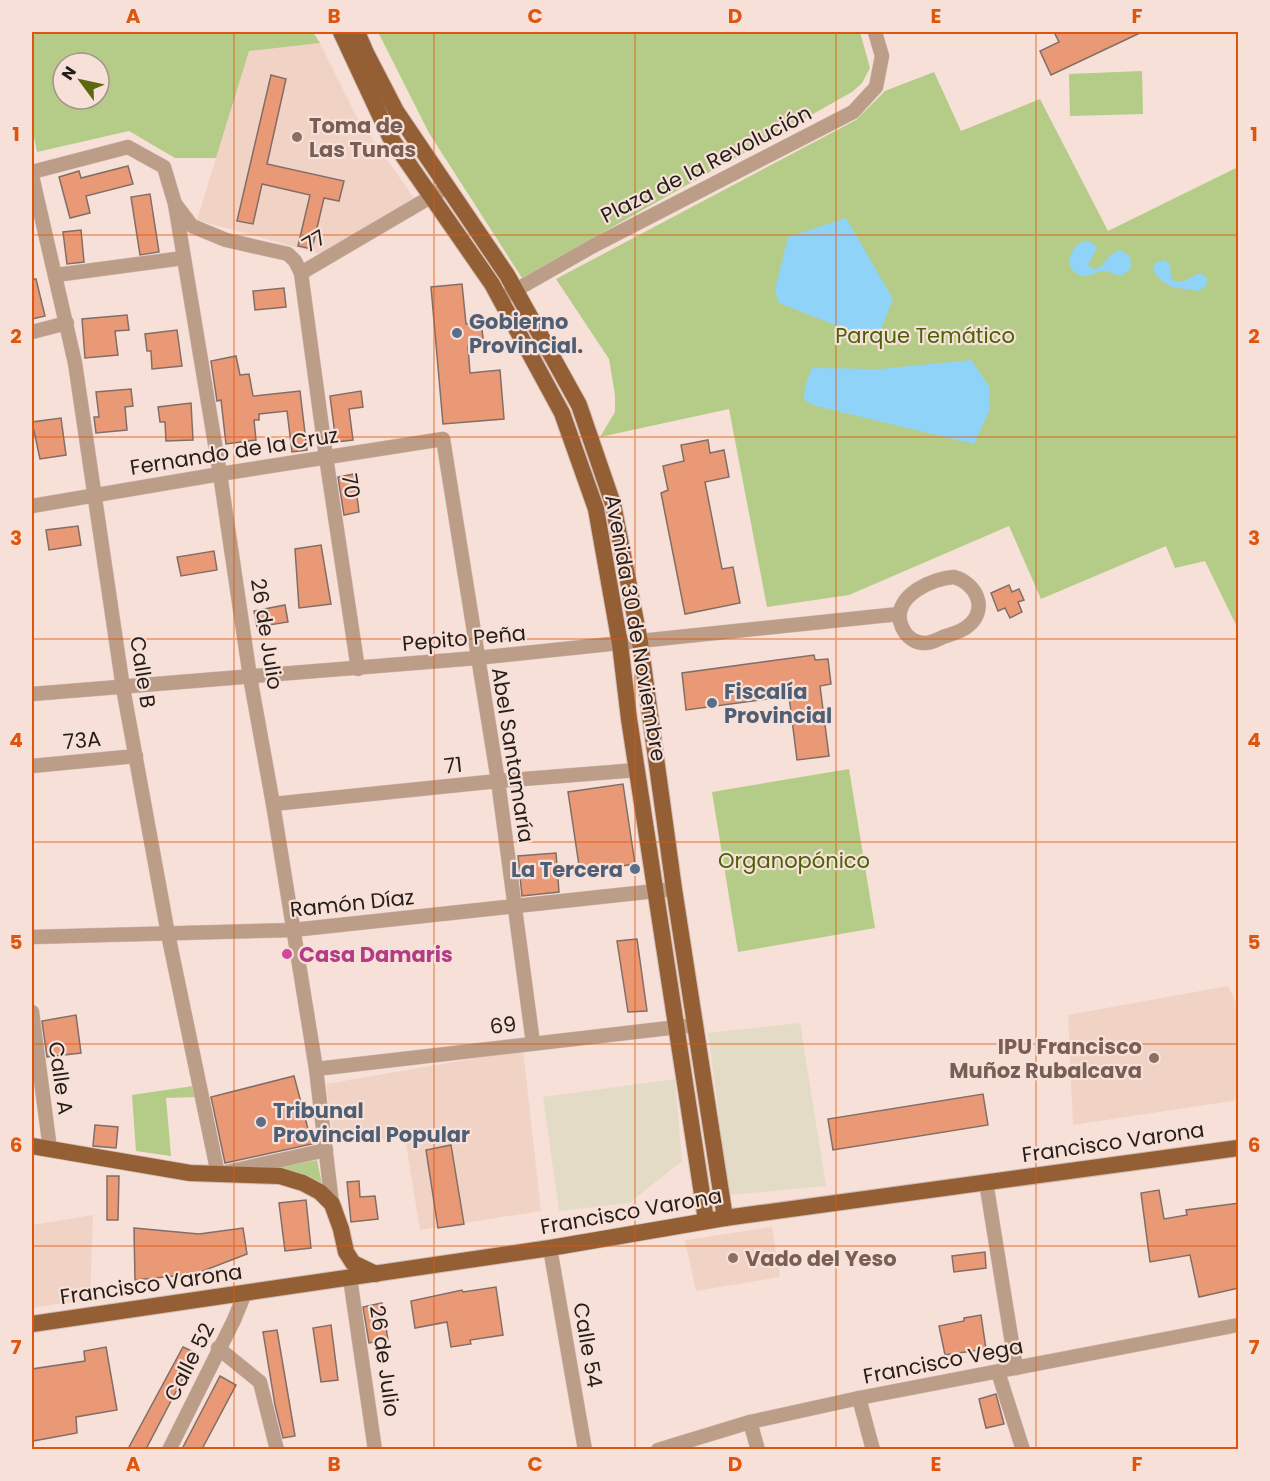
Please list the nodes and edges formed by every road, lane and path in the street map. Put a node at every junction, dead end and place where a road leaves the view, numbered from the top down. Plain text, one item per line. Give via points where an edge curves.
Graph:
1 (341, 32) edge
2 (357, 32) edge
3 (875, 32) edge
4 (32, 174) edge
5 (440, 191) junction
6 (175, 204) junction
7 (183, 258) junction
8 (301, 273) junction
9 (56, 275) junction
10 (515, 290) junction
11 (500, 299) junction
12 (67, 324) junction
13 (32, 332) edge
14 (443, 439) joint
15 (326, 457) junction
16 (220, 474) junction
17 (94, 494) junction
18 (32, 506) edge
19 (899, 614) junction
20 (640, 642) junction
21 (620, 644) junction
22 (477, 658) junction
23 (358, 669) junction
24 (250, 676) junction
25 (123, 688) junction
26 (32, 694) edge
27 (136, 756) junction
28 (32, 766) edge
29 (637, 770) junction
30 (498, 781) junction
31 (273, 804) junction
32 (674, 889) junction
33 (656, 892) junction
34 (514, 907) junction
35 (292, 930) junction
36 (168, 934) junction
37 (32, 937) edge
38 (32, 1012) edge
39 (695, 1025) junction
40 (676, 1026) junction
41 (533, 1043) junction
42 (316, 1069) junction
43 (32, 1146) edge
44 (1239, 1148) edge
45 (50, 1149) junction
46 (326, 1150) junction
47 (218, 1174) junction
48 (986, 1182) junction
49 (332, 1204) junction
50 (724, 1218) junction
51 (706, 1220) junction
52 (550, 1248) junction
53 (345, 1252) junction
54 (376, 1274) junction
55 (350, 1278) junction
56 (320, 1282) junction
57 (245, 1293) junction
58 (32, 1324) edge
59 (1239, 1325) edge
60 (219, 1348) junction
61 (1016, 1368) junction
62 (998, 1372) junction
63 (859, 1398) junction
64 (750, 1422) junction
65 (169, 1449) edge
66 (277, 1449) edge
67 (375, 1449) edge
68 (585, 1449) edge
69 (658, 1449) edge
70 (758, 1449) edge
71 (873, 1449) edge
72 (1023, 1449) edge

1 - 5 main road, Avenida 30 de Noviembre via 390,137
2 - 5 main road, Avenida 30 de Noviembre
3 - 10 street, Plaza de la Revolución via 882,56 876,87 853,112
4 - 6 street, 26 de Julio via 128,147 164,167
4 - 9 street, Calle B
5 - 8 street, 77
5 - 10 main road, Avenida 30 de Noviembre
5 - 11 main road, Avenida 30 de Noviembre
6 - 7 street, 26 de Julio
6 - 8 street, 77 via 192,226 226,240 288,254
7 - 9 street
7 - 16 street, 26 de Julio
8 - 15 street, 70
9 - 12 street, Calle B
10 - 11 street, Plaza de la Revolución
10 - 20 main road, Avenida 30 de Noviembre via 579,405 614,504
11 - 21 main road, Avenida 30 de Noviembre via 562,413 596,509
12 - 13 street
12 - 17 street, Calle B
14 - 15 street, Fernando de la Cruz
14 - 22 street, Abel Santamaría
15 - 16 street, Fernando de la Cruz
15 - 23 street, 70
16 - 17 street, Fernando de la Cruz
16 - 24 street, 26 de Julio
17 - 18 street, Fernando de la Cruz
17 - 25 street, Calle B
19 - 19 street via 913,592 945,578 963,580 978,600 979,609 969,625 928,643 910,638
19 - 20 street, Pepito Peña
20 - 21 street, Pepito Peña
20 - 32 main road, Avenida 30 de Noviembre
21 - 22 street, Pepito Peña
21 - 29 main road, Avenida 30 de Noviembre
22 - 23 street, Pepito Peña
22 - 30 street, Abel Santamaría
23 - 24 street, Pepito Peña
24 - 25 street, Pepito Peña
24 - 31 street, 26 de Julio
25 - 26 street, Pepito Peña
25 - 27 street, Calle B
27 - 28 street, 73A
27 - 36 street, Calle B
29 - 30 street, 71
29 - 33 main road, Avenida 30 de Noviembre
30 - 31 street, 71
30 - 34 street, Abel Santamaría
31 - 35 street, 26 de Julio
32 - 33 street, Ramón Díaz
32 - 39 main road, Avenida 30 de Noviembre
33 - 34 street, Ramón Díaz
33 - 40 main road, Avenida 30 de Noviembre
34 - 35 street, Ramón Díaz
34 - 41 street, Abel Santamaría
35 - 36 street, Ramón Díaz
35 - 42 street, 26 de Julio
36 - 37 street, Ramón Díaz
36 - 47 street, Calle B
38 - 45 street, Calle A
39 - 40 street, 69
39 - 50 main road, Avenida 30 de Noviembre
40 - 41 street, 69
40 - 51 main road, Avenida 30 de Noviembre
41 - 42 street, 69
42 - 46 street, 26 de Julio
43 - 45 main road
44 - 48 main road, Francisco Varona
45 - 47 main road via 190,1173
46 - 47 street
46 - 49 street, 26 de Julio
47 - 49 main road via 280,1176 320,1192
48 - 50 main road, Francisco Varona
48 - 61 street
49 - 53 main road
50 - 51 main road, Francisco Varona
51 - 52 main road, Francisco Varona
52 - 54 main road, Francisco Varona
52 - 68 street, Calle 54
53 - 54 main road via 353,1263
53 - 56 main road via 342,1262
54 - 55 main road, Francisco Varona
55 - 56 main road, Francisco Varona
55 - 67 street, 26 de Julio
56 - 57 main road, Francisco Varona
57 - 58 main road, Francisco Varona
57 - 60 street, Calle 52
59 - 61 street, Francisco Vega
60 - 65 street, Calle 52
60 - 66 street via 260,1382
61 - 62 street, Francisco Vega
62 - 63 street, Francisco Vega
62 - 72 street
63 - 64 street, Francisco Vega
63 - 71 street
64 - 69 street, Francisco Vega
64 - 70 street

